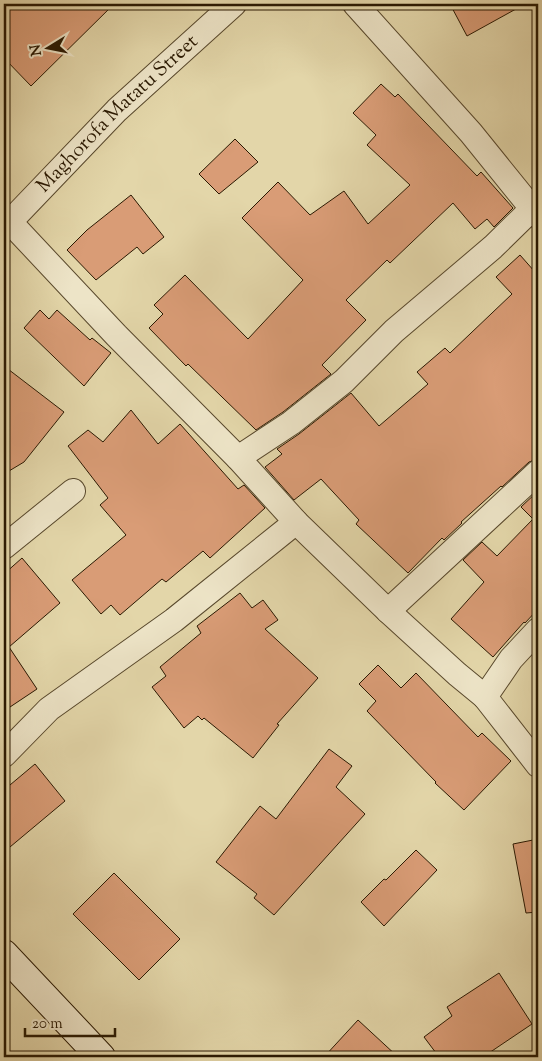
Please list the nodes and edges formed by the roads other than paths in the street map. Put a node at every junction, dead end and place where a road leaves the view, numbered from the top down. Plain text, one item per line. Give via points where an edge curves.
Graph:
1 (234, 4) edge
2 (356, 4) edge
3 (536, 209) edge
4 (7, 224) edge
5 (238, 458) junction
6 (538, 472) edge
7 (73, 492) dead end
8 (296, 522) junction
9 (4, 547) edge
10 (388, 611) junction
11 (538, 630) edge
12 (485, 697) junction
13 (4, 755) edge
14 (538, 765) edge
15 (4, 954) edge
16 (101, 1057) edge

1 - 4 street, Maghorofa Matatu Street via 117,110
2 - 3 street
3 - 5 street via 394,331 344,381 291,423
4 - 5 street
5 - 8 street
6 - 10 street
7 - 9 street
8 - 10 street
8 - 13 street via 174,620 50,709
10 - 12 street
11 - 12 street via 511,659
12 - 14 street
15 - 16 street

